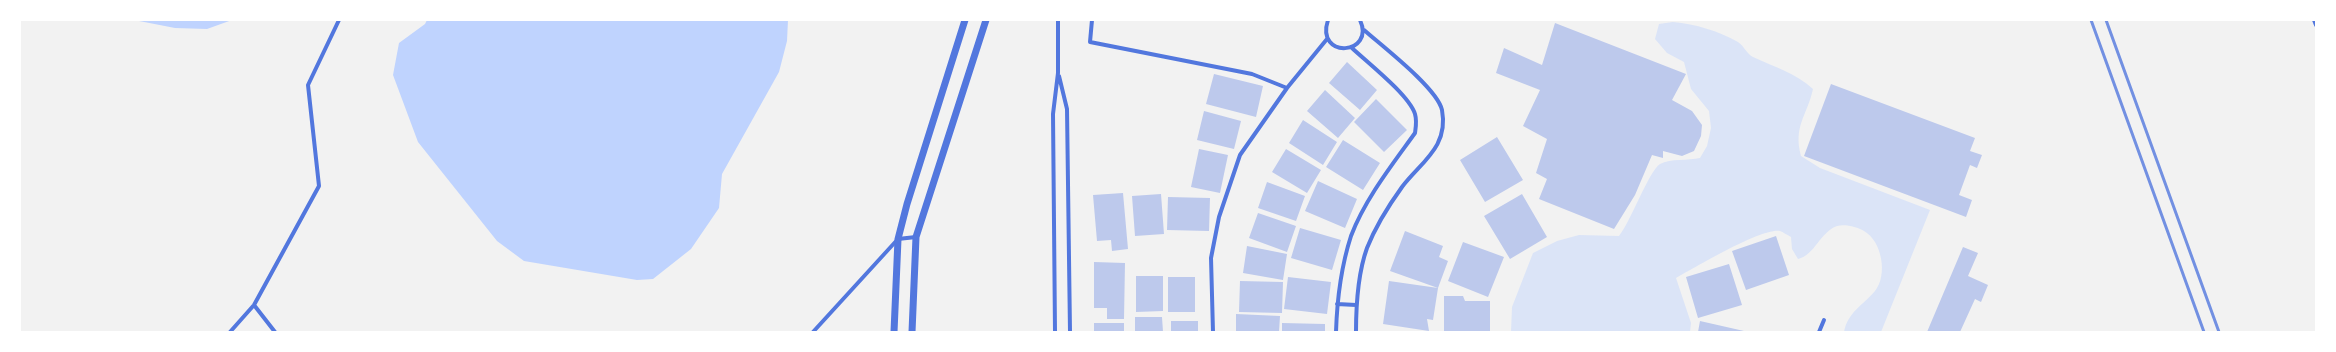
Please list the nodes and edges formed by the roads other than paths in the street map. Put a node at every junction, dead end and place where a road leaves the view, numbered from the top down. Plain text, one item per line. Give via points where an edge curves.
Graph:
1 (339, 20) edge
2 (965, 20) edge
3 (986, 20) edge
4 (1058, 20) edge
5 (1092, 20) edge
6 (1328, 20) edge
7 (1360, 20) edge
8 (2314, 20) edge
9 (2316, 25) edge
10 (1364, 30) junction
11 (1327, 39) junction
12 (1352, 48) junction
13 (1058, 73) junction
14 (1287, 88) junction
15 (916, 237) junction
16 (898, 240) junction
17 (1337, 304) junction
18 (254, 305) junction
19 (1356, 305) junction
20 (1824, 320) dead end
21 (230, 332) edge
22 (275, 332) edge
23 (813, 332) edge
24 (894, 332) edge
25 (912, 332) edge
26 (1055, 332) edge
27 (1070, 332) edge
28 (1213, 332) edge
29 (1336, 332) edge
30 (1356, 332) edge
31 (1819, 332) edge

1 - 18 street via 308,85 319,186
2 - 16 street
3 - 15 street
4 - 13 street
5 - 14 street via 1090,42 1252,74
6 - 11 street via 1325,29
7 - 10 street
8 - 9 street
10 - 12 street via 1361,41
10 - 19 street via 1427,86 1442,109 1441,136 1432,155 1398,193 1367,248
11 - 12 street via 1342,49
11 - 14 street
12 - 17 street via 1402,95 1415,113 1417,124 1415,133 1370,199 1351,236
13 - 26 street via 1053,114
13 - 27 street via 1067,109
14 - 28 street via 1240,155 1219,217 1211,258
15 - 16 street
15 - 25 street
16 - 23 street
16 - 24 street
17 - 19 street
17 - 29 street
18 - 21 street
18 - 22 street
19 - 30 street
20 - 31 street

